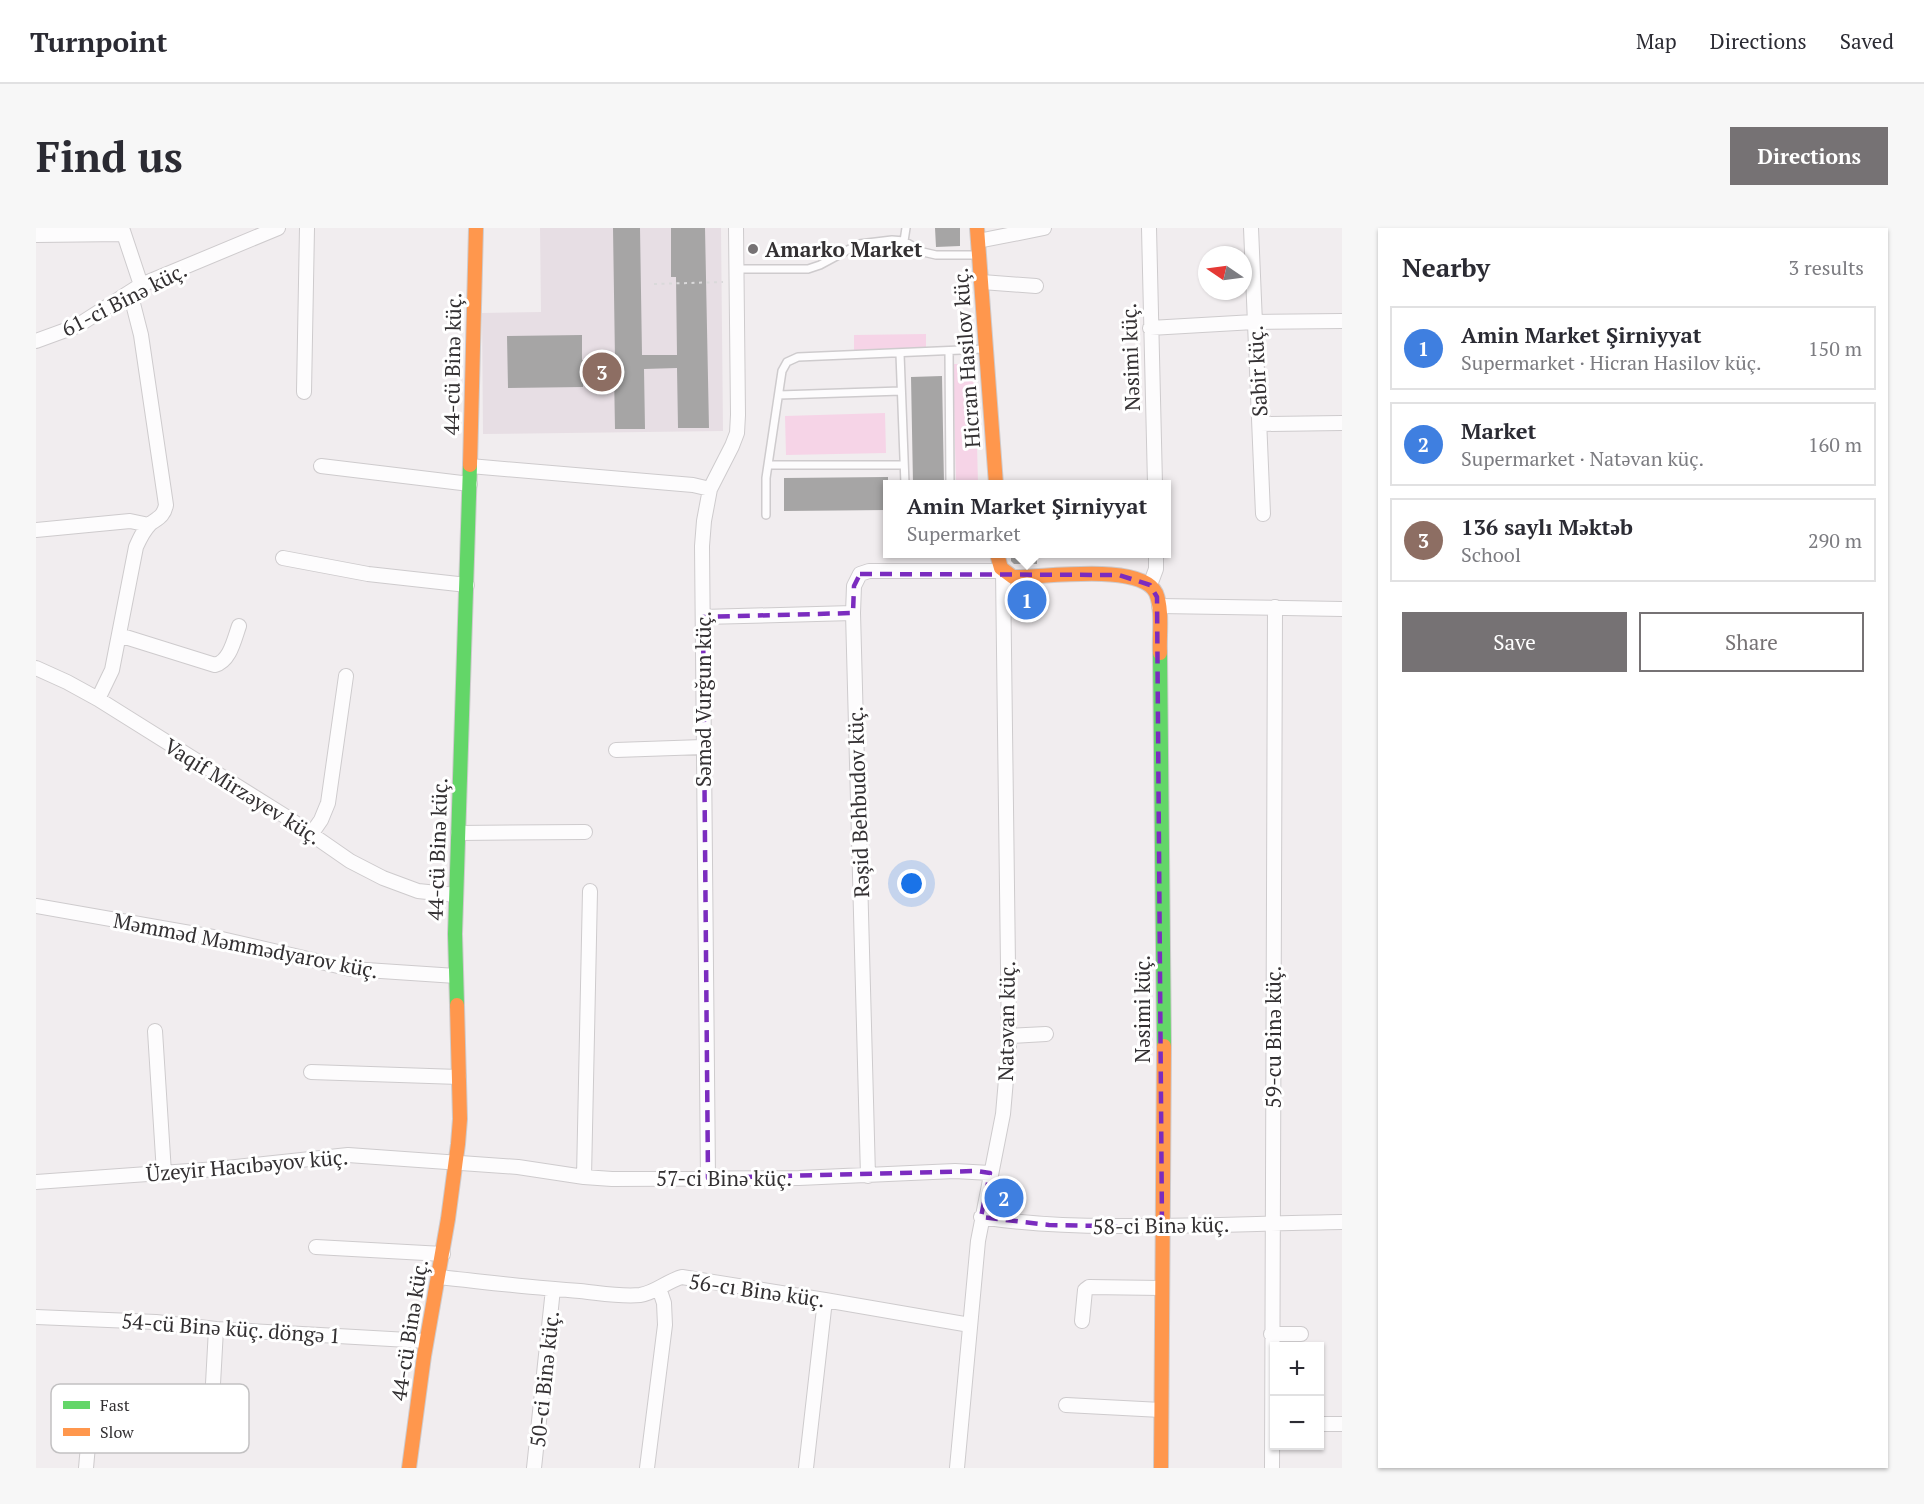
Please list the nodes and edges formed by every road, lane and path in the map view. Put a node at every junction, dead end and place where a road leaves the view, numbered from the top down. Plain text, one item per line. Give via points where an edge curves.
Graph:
1 (278, 228) edge
2 (307, 228) edge
3 (476, 228) edge
4 (736, 228) edge
5 (906, 228) edge
6 (1044, 228) edge
7 (1149, 228) edge
8 (1251, 228) edge
9 (123, 231) edge
10 (36, 236) edge
11 (904, 241) junction
12 (978, 241) edge
13 (736, 276) junction
14 (982, 282) junction
15 (654, 284) dead end
16 (1036, 286) dead end
17 (135, 289) junction
18 (1342, 321) edge
19 (1254, 322) junction
20 (1150, 328) junction
21 (36, 341) edge
22 (987, 348) junction
23 (949, 351) junction
24 (900, 354) junction
25 (901, 391) junction
26 (304, 392) dead end
27 (778, 395) junction
28 (1342, 423) edge
29 (1260, 424) junction
30 (768, 465) junction
31 (904, 465) junction
32 (321, 466) dead end
33 (470, 466) junction
34 (905, 480) edge
35 (950, 480) edge
36 (996, 480) edge
37 (1155, 480) edge
38 (470, 484) junction
39 (710, 489) junction
40 (1263, 514) dead end
41 (766, 515) dead end
42 (149, 525) junction
43 (36, 530) edge
44 (283, 558) dead end
45 (998, 558) edge
46 (1156, 558) edge
47 (1004, 571) junction
48 (466, 585) junction
49 (1150, 585) junction
50 (1159, 606) junction
51 (1275, 607) junction
52 (1342, 609) edge
53 (853, 613) junction
54 (702, 617) junction
55 (240, 626) dead end
56 (119, 635) junction
57 (36, 668) edge
58 (346, 676) dead end
59 (98, 699) junction
60 (703, 747) junction
61 (616, 750) dead end
62 (585, 832) dead end
63 (312, 833) junction
64 (458, 833) junction
65 (590, 891) dead end
66 (456, 895) junction
67 (36, 906) edge
68 (456, 976) junction
69 (155, 1031) dead end
70 (1046, 1034) dead end
71 (1009, 1036) junction
72 (310, 1072) dead end
73 (459, 1077) junction
74 (458, 1163) junction
75 (164, 1173) junction
76 (990, 1173) junction
77 (868, 1176) junction
78 (584, 1177) junction
79 (708, 1178) junction
80 (36, 1182) edge
81 (981, 1217) junction
82 (1342, 1222) edge
83 (1273, 1223) junction
84 (1162, 1227) junction
85 (316, 1247) dead end
86 (443, 1254) junction
87 (438, 1277) junction
88 (658, 1288) junction
89 (1161, 1288) junction
90 (553, 1289) junction
91 (825, 1300) junction
92 (36, 1317) edge
93 (1082, 1321) dead end
94 (970, 1325) junction
95 (216, 1329) junction
96 (1301, 1334) dead end
97 (1271, 1335) junction
98 (426, 1341) junction
99 (213, 1384) edge
100 (1273, 1396) edge
101 (1066, 1405) dead end
102 (1161, 1410) junction
103 (1324, 1424) edge
104 (1342, 1424) edge
105 (1273, 1450) edge
106 (87, 1453) edge
107 (86, 1468) edge
108 (409, 1468) edge
109 (534, 1468) edge
110 (647, 1468) edge
111 (806, 1468) edge
112 (957, 1468) edge
113 (1161, 1468) edge
114 (1272, 1468) edge

1 - 17 street, 61-ci Binə küç.
2 - 26 street
3 - 33 street, 44-cü Binə küç.
4 - 13 street, Səməd Vurğun küç.
5 - 11 lane
6 - 12 street
7 - 20 street, Nəsimi küç.
8 - 19 street, Sabir küç.
9 - 10 street
9 - 17 street
11 - 12 lane via 936,255
11 - 13 lane via 859,244 808,269
12 - 14 street, Hicran Hasilov küç.
13 - 15 path
13 - 39 street, Səməd Vurğun küç. via 737,433
14 - 16 street
14 - 22 street, Hicran Hasilov küç.
17 - 21 street, 61-ci Binə küç. via 77,326
17 - 42 street via 166,496 165,511
18 - 19 street
19 - 20 street
19 - 29 street, Sabir küç.
20 - 37 street, Nəsimi küç.
22 - 23 lane
22 - 36 street, Hicran Hasilov küç.
23 - 24 lane
23 - 35 lane
24 - 25 lane
24 - 27 lane via 798,357 787,362 782,371
25 - 27 lane
25 - 31 lane
27 - 30 lane
28 - 29 street
29 - 40 street, Sabir küç.
30 - 31 lane
30 - 41 lane
31 - 34 lane
32 - 38 street
33 - 38 street, 44-cü Binə küç.
33 - 39 street
38 - 48 street, 44-cü Binə küç.
39 - 54 street, Səməd Vurğun küç. via 702,546
42 - 43 street via 130,521
42 - 56 street via 136,547
44 - 48 street via 368,574
45 - 47 street
46 - 49 street
47 - 49 street via 1020,578 1119,575
47 - 53 street, Rəşid Behbudov küç. via 869,571 860,574 854,586
47 - 71 street, Natəvan küç.
48 - 64 street, 44-cü Binə küç.
49 - 50 street, Nəsimi küç.
50 - 51 street
50 - 84 street, Nəsimi küç. via 1164,1006
51 - 52 street
51 - 83 street, 59-cu Binə küç.
53 - 54 street
53 - 77 street, Rəşid Behbudov küç.
54 - 60 street, Səməd Vurğun küç.
55 - 56 street via 223,663 215,665
56 - 59 street via 112,670
57 - 59 street, Vaqif Mirzəyev küç.
58 - 63 street via 328,803
59 - 63 street, Vaqif Mirzəyev küç.
60 - 61 street
60 - 79 street, Səməd Vurğun küç.
62 - 64 street
63 - 66 street, Vaqif Mirzəyev küç. via 350,861 383,878 418,891
64 - 66 street, 44-cü Binə küç.
65 - 78 street
66 - 68 street, 44-cü Binə küç.
67 - 68 street, Məmməd Məmmədyarov küç. via 213,937 351,969
68 - 73 street, 44-cü Binə küç.
69 - 75 street
70 - 71 street
71 - 76 street, Natəvan küç. via 1003,1114
72 - 73 street
73 - 74 street, 44-cü Binə küç.
74 - 75 street, Üzeyir Hacıbəyov küç. via 348,1155
74 - 78 street, 57-ci Binə küç.
74 - 86 street, 44-cü Binə küç.
75 - 80 street, Üzeyir Hacıbəyov küç.
76 - 77 street, 57-ci Binə küç.
76 - 81 street, Natəvan küç.
77 - 79 street, 57-ci Binə küç.
78 - 79 street, 57-ci Binə küç.
81 - 84 street, 58-ci Binə küç. via 1049,1225
81 - 94 street, Natəvan küç.
82 - 83 street, 58-ci Binə küç.
83 - 84 street, 58-ci Binə küç.
83 - 97 street, 59-cu Binə küç.
84 - 89 street, Nəsimi küç.
85 - 86 street
86 - 87 street, 44-cü Binə küç.
87 - 90 street, 56-cı Binə küç.
87 - 98 street, 44-cü Binə küç.
88 - 90 street, 56-cı Binə küç. via 628,1295
88 - 91 street, 56-cı Binə küç. via 682,1277
88 - 110 street via 664,1303 665,1325
89 - 93 street via 1089,1287 1085,1290
89 - 102 street, Nəsimi küç.
90 - 109 street, 50-ci Binə küç.
91 - 94 street, 56-cı Binə küç.
91 - 111 street
92 - 95 street, 54-cü Binə küç. döngə 1
94 - 112 street, Natəvan küç.
95 - 98 street, 54-cü Binə küç. döngə 1
95 - 99 street
96 - 97 street
97 - 100 street, 59-cu Binə küç.
98 - 108 street, 44-cü Binə küç.
101 - 102 street
102 - 113 street, Nəsimi küç.
103 - 104 street
105 - 114 street, 59-cu Binə küç.
106 - 107 street

